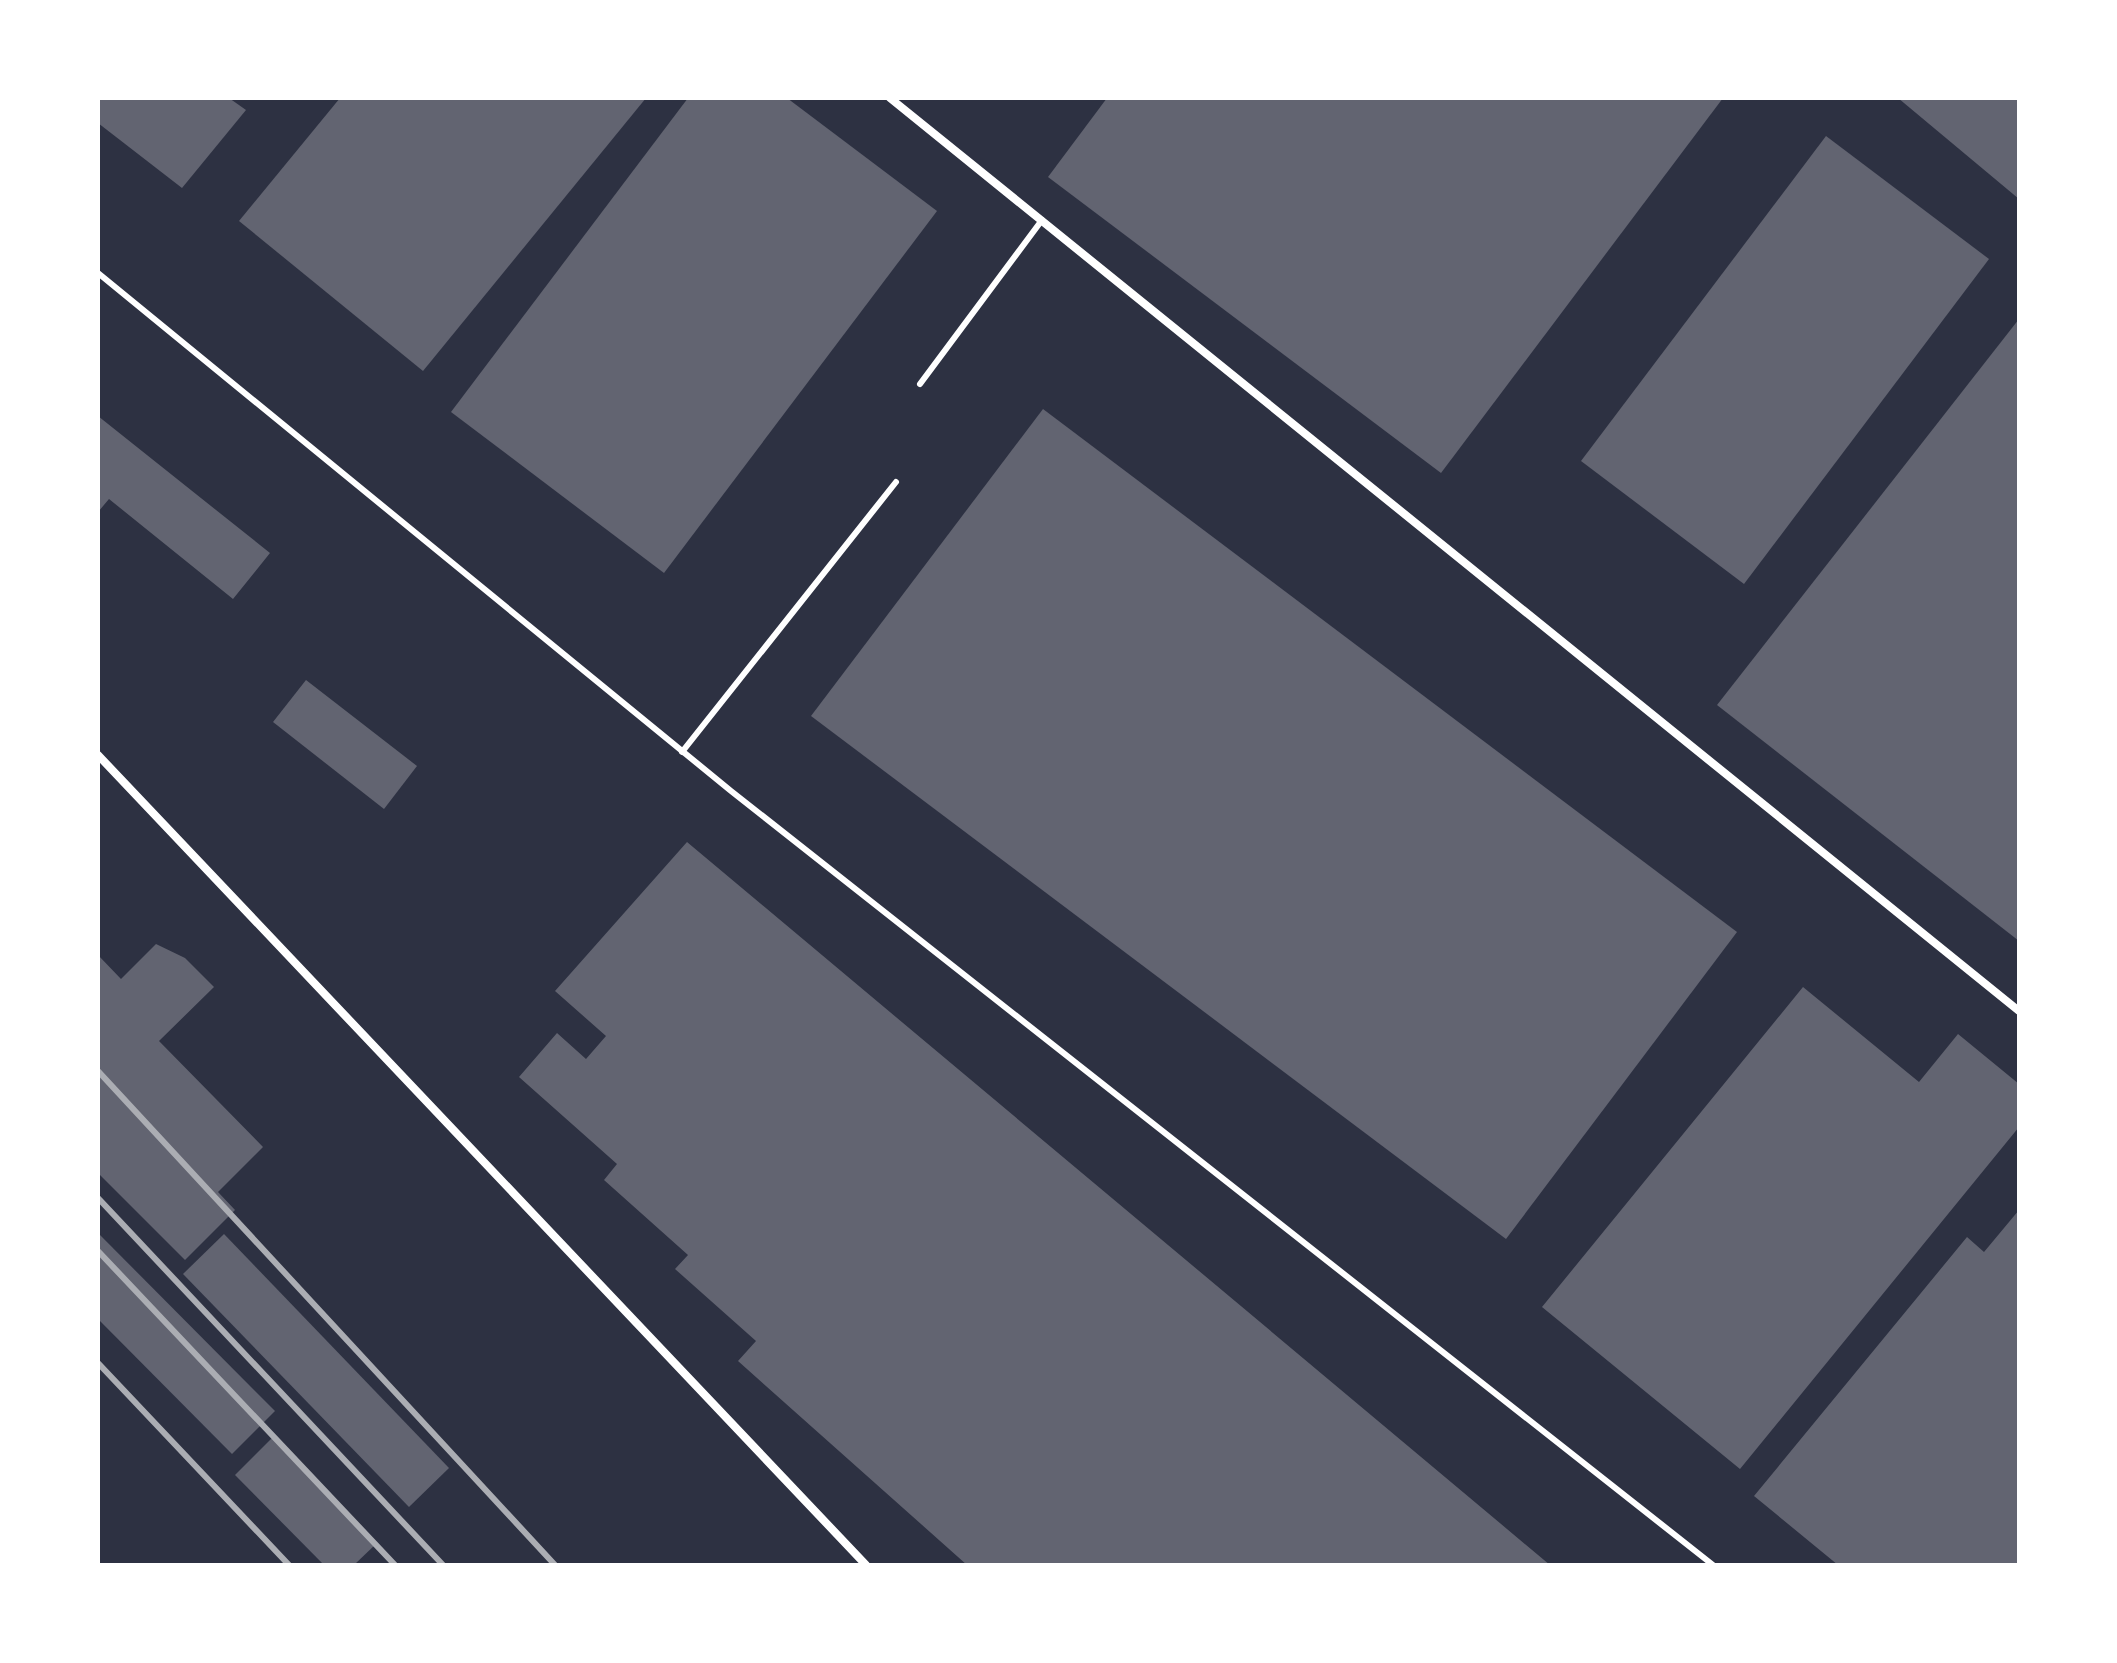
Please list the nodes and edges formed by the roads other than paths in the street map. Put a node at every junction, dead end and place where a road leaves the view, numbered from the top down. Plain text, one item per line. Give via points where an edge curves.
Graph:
1 (890, 98) edge
2 (1042, 220) junction
3 (98, 273) edge
4 (920, 384) dead end
5 (896, 482) dead end
6 (682, 752) junction
7 (98, 755) edge
8 (2019, 1011) edge
9 (866, 1565) edge
10 (1713, 1565) edge

1 - 2 street
2 - 4 lane
2 - 8 street
3 - 6 lane
5 - 6 lane
6 - 10 lane
7 - 9 street

